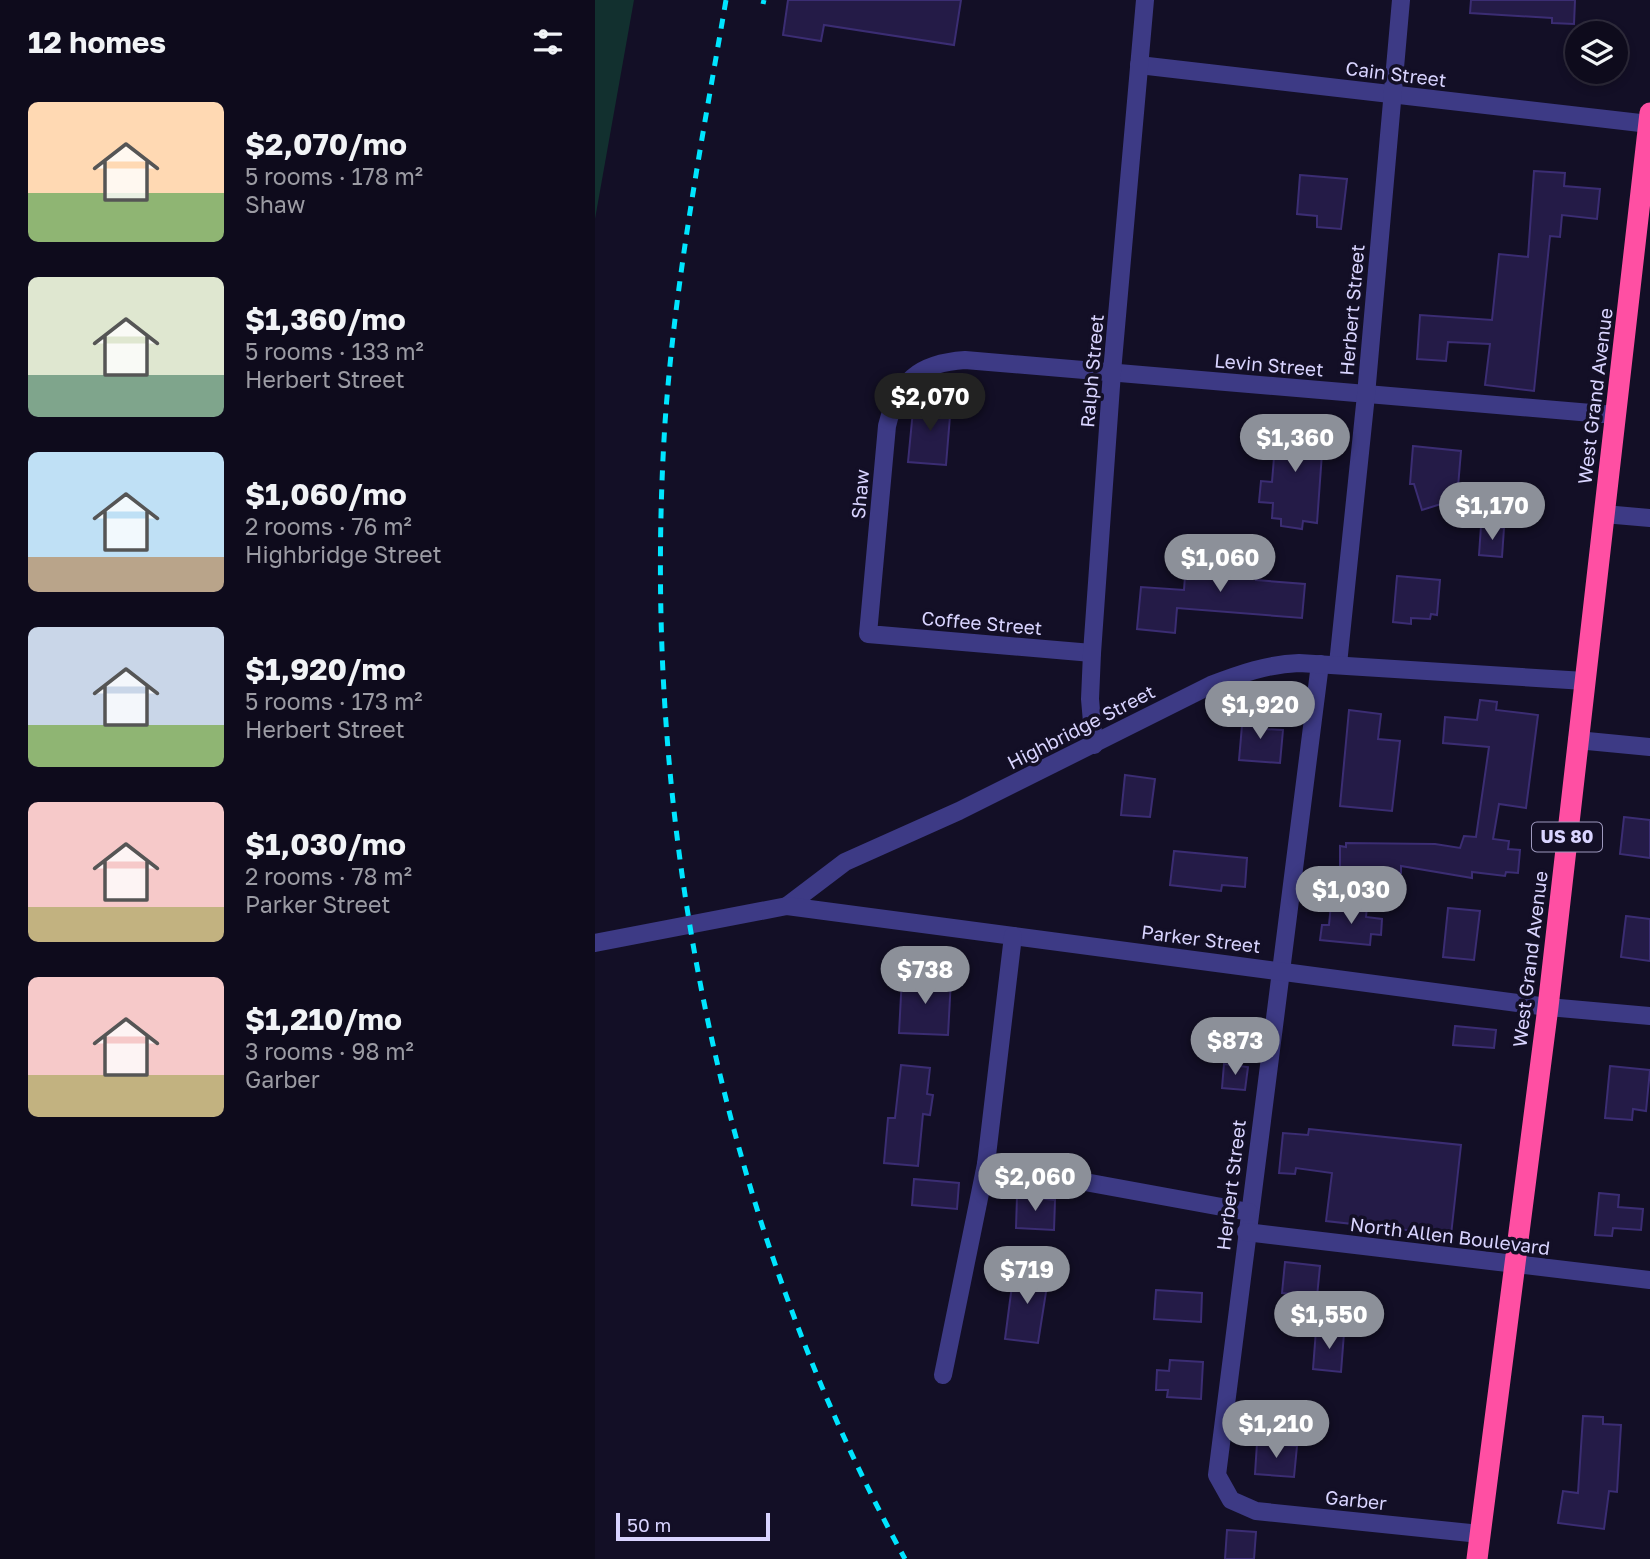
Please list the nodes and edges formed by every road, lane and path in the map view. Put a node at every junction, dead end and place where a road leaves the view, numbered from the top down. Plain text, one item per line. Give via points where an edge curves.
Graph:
1 (1145, 0) edge
2 (1401, 0) edge
3 (1139, 65) junction
4 (1392, 95) junction
5 (1649, 119) edge
6 (921, 370) joint
7 (1112, 372) junction
8 (1366, 395) junction
9 (1615, 415) junction
10 (1604, 514) junction
11 (1650, 518) edge
12 (868, 634) joint
13 (1092, 653) junction
14 (1329, 664) junction
15 (1585, 681) junction
16 (1577, 740) junction
17 (1094, 745) junction
18 (1650, 747) edge
19 (787, 906) junction
20 (1013, 936) junction
21 (595, 943) edge
22 (1279, 970) junction
23 (1548, 1007) junction
24 (1650, 1016) edge
25 (986, 1164) junction
26 (1249, 1212) junction
27 (1246, 1233) junction
28 (1513, 1266) junction
29 (1650, 1280) edge
30 (943, 1375) dead end
31 (1231, 1500) joint
32 (1480, 1534) junction
33 (1477, 1559) edge

1 - 3 street, Ralph Street
2 - 4 street, Herbert Street
3 - 4 street, Cain Street
3 - 7 street, Ralph Street
4 - 5 street, Cain Street
4 - 8 street, Herbert Street
5 - 9 highway, West Grand Avenue / US 80
6 - 7 street, Levin Street via 942,361 965,360
6 - 12 street, Shaw via 898,394 887,426
7 - 8 street, Levin Street
7 - 13 street, Ralph Street
8 - 9 street, Levin Street
8 - 14 street, Herbert Street
9 - 10 highway, West Grand Avenue / US 80
10 - 11 street
10 - 15 highway, West Grand Avenue / US 80
12 - 13 street, Coffee Street
13 - 17 street, Ralph Street
14 - 15 street, Highbridge Street
14 - 17 street, Highbridge Street via 1277,664 1233,677
14 - 22 street, Herbert Street
15 - 16 highway, West Grand Avenue / US 80
16 - 18 street
16 - 23 highway, West Grand Avenue / US 80
17 - 19 street, Highbridge Street via 845,862
19 - 20 street, Parker Street
19 - 21 street, Parker Street
20 - 22 street, Parker Street
20 - 25 street
22 - 23 street, Parker Street
22 - 26 street, Herbert Street
23 - 24 street, Parker Street
23 - 28 highway, West Grand Avenue / US 80
25 - 26 street
25 - 30 street
26 - 27 street, Herbert Street
27 - 28 street, North Allen Boulevard
27 - 31 street, Herbert Street via 1217,1461 1217,1475
28 - 29 street, North Allen Boulevard
28 - 32 highway, West Grand Avenue / US 80
31 - 32 street, Garber via 1256,1511
32 - 33 highway, West Grand Avenue / US 80

